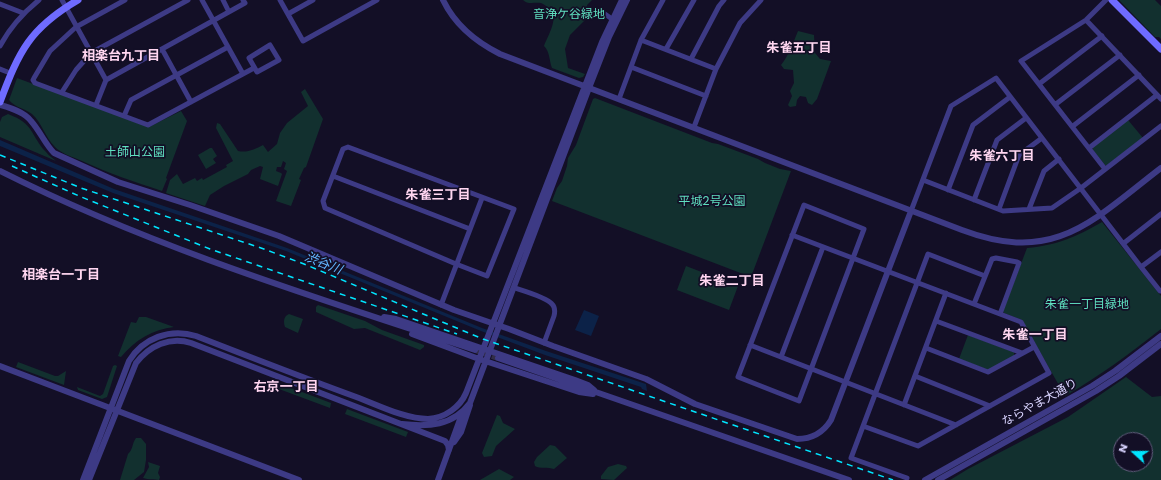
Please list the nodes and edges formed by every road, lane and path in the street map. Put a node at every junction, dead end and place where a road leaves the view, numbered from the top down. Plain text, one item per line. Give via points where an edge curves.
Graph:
1 (39, 0) edge
2 (62, 0) edge
3 (78, 0) edge
4 (125, 0) edge
5 (188, 0) edge
6 (202, 0) edge
7 (223, 0) edge
8 (244, 0) edge
9 (280, 0) edge
10 (313, 0) edge
11 (377, 0) edge
12 (443, 0) edge
13 (622, 0) edge
14 (627, 0) edge
15 (663, 0) edge
16 (694, 0) edge
17 (724, 0) edge
18 (761, 0) edge
19 (1106, 0) edge
20 (1112, 0) edge
21 (0, 4) edge
22 (66, 7) junction
23 (229, 12) junction
24 (602, 12) dead end
25 (23, 13) junction
26 (288, 14) junction
27 (612, 19) junction
28 (214, 20) junction
29 (1086, 20) junction
30 (76, 27) junction
31 (1102, 36) junction
32 (2, 37) edge
33 (641, 40) junction
34 (0, 46) edge
35 (228, 48) junction
36 (162, 49) junction
37 (666, 49) junction
38 (1161, 49) edge
39 (91, 53) junction
40 (1120, 55) junction
41 (690, 59) junction
42 (631, 67) junction
43 (254, 68) junction
44 (0, 69) edge
45 (716, 69) junction
46 (10, 73) junction
47 (243, 74) junction
48 (1139, 75) junction
49 (176, 76) junction
50 (106, 80) junction
51 (1039, 84) junction
52 (587, 87) junction
53 (62, 92) junction
54 (706, 96) junction
55 (1010, 97) junction
56 (1159, 97) edge
57 (619, 99) junction
58 (191, 102) junction
59 (0, 103) edge
60 (1056, 104) junction
61 (96, 105) junction
62 (124, 116) junction
63 (1026, 118) junction
64 (1073, 126) junction
65 (1161, 126) edge
66 (694, 127) junction
67 (1042, 138) junction
68 (1089, 148) junction
69 (1059, 159) junction
70 (1161, 168) edge
71 (1105, 169) junction
72 (0, 171) edge
73 (333, 176) junction
74 (923, 180) junction
75 (1081, 188) junction
76 (948, 190) junction
77 (482, 198) junction
78 (974, 200) junction
79 (999, 209) junction
80 (1029, 209) junction
81 (911, 211) junction
82 (1161, 214) edge
83 (1101, 215) junction
84 (470, 229) junction
85 (792, 235) junction
86 (1124, 243) junction
87 (823, 247) junction
88 (1161, 252) edge
89 (854, 259) junction
90 (456, 264) junction
91 (1141, 267) junction
92 (887, 272) junction
93 (985, 276) junction
94 (918, 283) junction
95 (515, 288) junction
96 (1161, 291) edge
97 (946, 293) junction
98 (974, 304) junction
99 (441, 305) junction
100 (366, 314) junction
101 (1000, 314) junction
102 (936, 321) junction
103 (1161, 336) edge
104 (544, 343) junction
105 (1161, 344) edge
106 (750, 345) junction
107 (484, 347) junction
108 (1034, 347) junction
109 (926, 348) junction
110 (475, 350) tunnel mouth
111 (491, 350) junction
112 (1022, 353) junction
113 (781, 357) junction
114 (479, 358) junction
115 (498, 358) tunnel mouth
116 (487, 361) junction
117 (0, 366) edge
118 (811, 369) junction
119 (915, 376) junction
120 (845, 382) junction
121 (600, 394) junction
122 (875, 394) junction
123 (464, 397) junction
124 (472, 400) junction
125 (904, 405) junction
126 (990, 406) junction
127 (114, 409) junction
128 (453, 410) junction
129 (462, 411) junction
130 (465, 420) junction
131 (402, 424) junction
132 (956, 425) junction
133 (863, 426) junction
134 (449, 450) junction
135 (907, 478) dead end
136 (83, 480) edge
137 (89, 480) edge
138 (299, 480) edge
139 (438, 480) edge
140 (848, 480) edge
141 (925, 480) edge
142 (938, 480) edge

1 - 25 street
2 - 22 street
3 - 22 main road
4 - 30 street
5 - 39 street
6 - 28 street
7 - 23 street
8 - 23 street via 245,3
9 - 26 street
10 - 26 street
11 - 26 street via 302,41
12 - 52 street via 455,20 488,48
13 - 27 street
14 - 52 street
15 - 33 street
16 - 37 street
17 - 41 street
18 - 45 street via 740,23
19 - 29 street
20 - 38 main road
21 - 25 street
22 - 30 street
22 - 46 main road via 32,37
23 - 28 street
24 - 27 street
25 - 32 street
27 - 52 street
28 - 35 street
28 - 36 street
29 - 31 street
29 - 51 street via 1021,61
30 - 39 street
30 - 53 street via 50,51 33,80 35,83
31 - 40 street
31 - 51 street
32 - 34 street
33 - 37 street
33 - 42 street
35 - 47 street
35 - 49 street
36 - 49 street
36 - 50 street
37 - 41 street
39 - 50 street
39 - 53 street
40 - 48 street
40 - 60 street
41 - 45 street
42 - 54 street
42 - 57 street
43 - 43 street via 257,72 279,60 270,45 249,58
43 - 47 street
44 - 46 street
45 - 54 street
46 - 59 main road
47 - 58 street
48 - 56 street
48 - 64 street
49 - 58 street
49 - 62 street via 131,100
50 - 61 street
51 - 60 street
52 - 57 street
52 - 95 street
52 - 107 street
53 - 61 street
54 - 66 street
55 - 63 street
55 - 74 street via 996,78 951,106
55 - 76 street via 973,125
56 - 68 street
57 - 66 street
58 - 62 street via 148,125
59 - 99 street via 26,116 50,149 67,159 118,182 283,238
60 - 64 street
61 - 62 street
63 - 67 street
63 - 78 street via 997,140
64 - 68 street
65 - 71 street
66 - 81 street
67 - 69 street
67 - 79 street via 1019,156
68 - 71 street
69 - 75 street
69 - 80 street via 1044,171
70 - 83 street
71 - 75 street
72 - 100 street via 115,223 218,263
73 - 77 street via 343,149 348,147
73 - 84 street
73 - 90 street via 323,201 323,206 327,210
74 - 76 street
74 - 81 street
75 - 80 street via 1052,208
75 - 83 street
76 - 78 street
77 - 84 street
77 - 90 street via 514,209 487,276
78 - 79 street
79 - 80 street
81 - 83 street via 991,240 1012,243 1056,238 1079,229
81 - 92 street
82 - 86 street
83 - 86 street
84 - 90 street
85 - 87 street
85 - 89 street via 804,206 864,229
85 - 106 street
86 - 91 street
87 - 89 street
87 - 113 street
88 - 91 street
89 - 92 street
89 - 118 street
90 - 99 street
91 - 96 street
92 - 94 street
92 - 120 street
93 - 94 street via 928,254
93 - 98 street
93 - 101 street via 992,259 1019,263
94 - 97 street
94 - 122 street
95 - 104 street via 548,300 553,305 555,312
95 - 111 street
97 - 98 street
97 - 102 street
98 - 101 street
99 - 104 street
100 - 107 street via 396,319
100 - 110 street
100 - 114 street via 391,326
101 - 108 street via 1020,322
102 - 109 street
102 - 112 street
103 - 141 street, ならやま大通り via 1092,386
104 - 120 street via 651,380 702,407 797,438 811,437 826,428
105 - 142 street, ならやま大通り via 1096,391
106 - 113 street
106 - 118 street via 738,377 799,401
107 - 111 street
107 - 114 street
108 - 112 street
108 - 126 street via 1049,373
109 - 112 street via 988,372
109 - 119 street
111 - 116 street
111 - 121 street via 588,385
113 - 118 street
114 - 116 street
114 - 123 street
115 - 121 street
116 - 121 street via 580,392
116 - 124 street
117 - 127 street
118 - 120 street
119 - 125 street
119 - 126 street
120 - 122 street
121 - 140 street
122 - 125 street
122 - 133 street
123 - 128 street
123 - 129 street
124 - 129 street
124 - 130 street
125 - 132 street
126 - 132 street
127 - 128 street via 125,367 135,352 153,338 178,333 196,336 409,416 430,419
127 - 131 street via 139,359 158,345 177,341 192,343
127 - 136 street
127 - 137 street
127 - 138 street
128 - 129 street
129 - 130 street
129 - 131 street via 438,424
129 - 134 street
130 - 134 street via 461,432
131 - 134 street via 445,441
132 - 133 street via 918,446
133 - 135 street via 851,458
134 - 139 street

